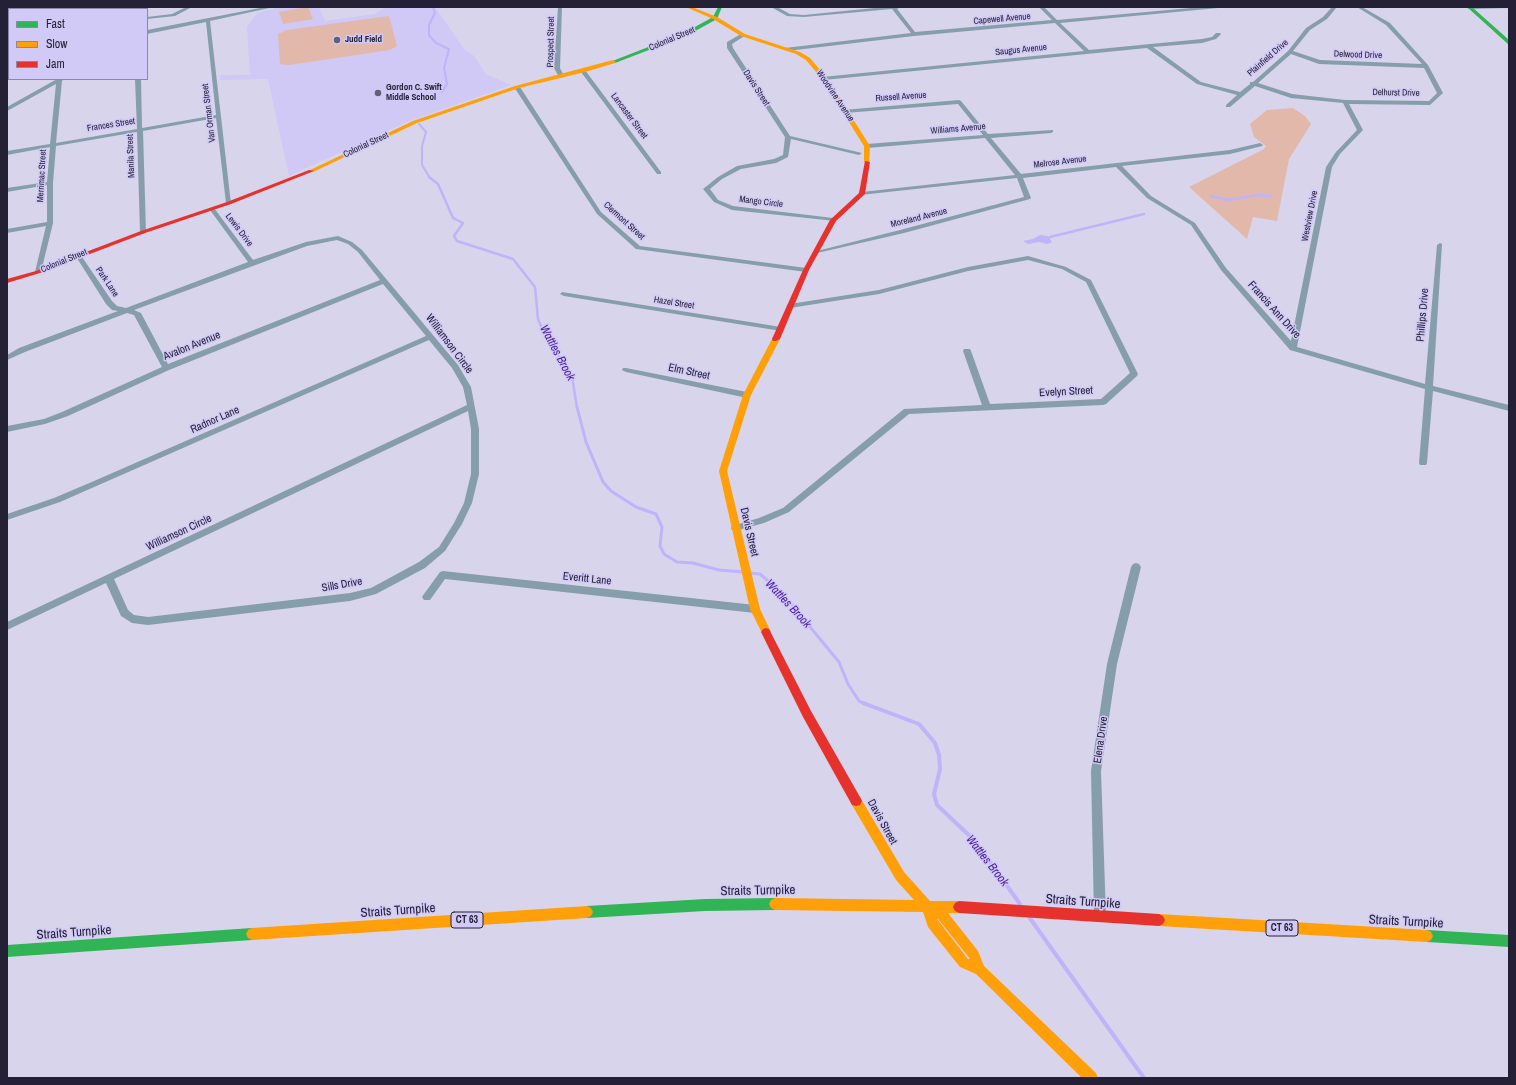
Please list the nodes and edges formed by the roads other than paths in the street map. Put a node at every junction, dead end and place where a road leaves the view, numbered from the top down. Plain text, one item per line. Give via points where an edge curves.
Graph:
1 (190, 7) edge
2 (272, 7) edge
3 (560, 7) edge
4 (720, 7) edge
5 (773, 7) edge
6 (893, 7) edge
7 (899, 7) edge
8 (1041, 7) edge
9 (1218, 7) edge
10 (1335, 7) edge
11 (1359, 7) edge
12 (1507, 7) edge
13 (692, 8) edge
14 (1192, 8) edge
15 (1469, 8) edge
16 (148, 18) edge
17 (715, 18) junction
18 (208, 21) junction
19 (1056, 22) junction
20 (727, 26) junction
21 (699, 27) junction
22 (148, 32) edge
23 (914, 34) junction
24 (1218, 34) dead end
25 (743, 35) junction
26 (1509, 43) edge
27 (1149, 47) junction
28 (787, 49) junction
29 (1087, 52) junction
30 (1290, 52) junction
31 (1426, 66) junction
32 (583, 71) junction
33 (561, 76) junction
34 (824, 78) junction
35 (60, 80) edge
36 (138, 80) edge
37 (1252, 83) junction
38 (517, 87) junction
39 (1240, 94) junction
40 (1345, 102) junction
41 (1228, 106) dead end
42 (7, 109) edge
43 (845, 111) junction
44 (219, 116) junction
45 (140, 130) junction
46 (1051, 131) dead end
47 (984, 135) junction
48 (788, 137) junction
49 (53, 145) junction
50 (1260, 145) dead end
51 (865, 151) junction
52 (7, 153) edge
53 (1117, 164) junction
54 (660, 173) dead end
55 (1019, 176) junction
56 (50, 183) junction
57 (7, 190) edge
58 (862, 194) junction
59 (229, 202) junction
60 (212, 209) junction
61 (833, 220) junction
62 (50, 222) junction
63 (7, 231) edge
64 (143, 232) junction
65 (1440, 245) dead end
66 (814, 253) junction
67 (78, 255) junction
68 (252, 263) junction
69 (806, 270) junction
70 (38, 272) junction
71 (7, 281) edge
72 (385, 281) junction
73 (564, 294) dead end
74 (790, 306) junction
75 (125, 310) junction
76 (781, 329) junction
77 (430, 337) junction
78 (1293, 348) junction
79 (967, 351) dead end
80 (7, 358) edge
81 (166, 368) junction
82 (626, 370) dead end
83 (1428, 387) junction
84 (747, 395) junction
85 (471, 406) junction
86 (988, 407) junction
87 (1509, 408) edge
88 (7, 429) edge
89 (1423, 463) dead end
90 (7, 517) edge
91 (735, 528) junction
92 (1136, 567) dead end
93 (109, 579) junction
94 (427, 597) dead end
95 (755, 609) junction
96 (7, 626) edge
97 (927, 906) junction
98 (1100, 916) junction
99 (1509, 941) edge
100 (7, 951) edge
101 (1091, 1078) edge

1 - 16 street via 173,16
2 - 18 street
3 - 33 street, Prospect Street via 557,68
4 - 13 main road
4 - 17 main road
5 - 6 street via 789,15 804,16
6 - 7 street
6 - 23 street
8 - 19 street
9 - 14 street, Capewell Avenue
10 - 30 street, Plainfield Drive via 1325,18 1308,29
11 - 31 street, Delhurst Drive via 1388,24
12 - 15 street
13 - 17 main road
14 - 19 street, Capewell Avenue
15 - 26 main road
17 - 20 main road
17 - 21 main road, Colonial Street
18 - 22 street
18 - 44 street, Van Orman Street
19 - 23 street, Capewell Avenue
19 - 29 street
20 - 21 main road
20 - 25 main road
21 - 32 main road, Colonial Street via 634,55
23 - 28 street, Capewell Avenue
24 - 27 street, Saugus Avenue via 1214,38 1202,41
25 - 28 main road, Woodvine Avenue
25 - 48 street, Davis Street via 729,43 730,48
27 - 29 street, Saugus Avenue
27 - 39 street via 1198,83
28 - 34 main road, Woodvine Avenue via 808,59
29 - 34 street, Saugus Avenue
30 - 31 street, Delwood Drive via 1319,62
30 - 37 street, Plainfield Drive
31 - 40 street, Delhurst Drive via 1440,93 1430,103
32 - 33 main road, Colonial Street
32 - 54 street, Lancaster Street
33 - 38 main road, Colonial Street
34 - 43 main road, Woodvine Avenue
35 - 42 street
35 - 49 street, Merrimac Street
36 - 45 street, Manila Street
37 - 39 street, Plainfield Drive
37 - 40 street, Delhurst Drive via 1291,96
38 - 59 main road, Colonial Street via 415,122 315,169
38 - 69 street, Clermont Street via 599,213 638,248
39 - 41 street, Plainfield Drive
40 - 78 street, Westview Drive via 1360,130 1338,153 1329,167
43 - 47 street, Russell Avenue via 959,102
43 - 51 main road, Woodvine Avenue
44 - 45 street, Frances Street
44 - 59 street, Van Orman Street
45 - 49 street, Frances Street
45 - 64 street, Manila Street
46 - 47 street, Williams Avenue
47 - 51 street, Williams Avenue
47 - 55 street
48 - 51 street
48 - 61 street, Mango Circle via 786,156 770,162 739,167 706,189 716,201 732,208
49 - 52 street, Frances Street
49 - 56 street, Merrimac Street
50 - 53 street, Melrose Avenue via 1230,152
51 - 58 main road via 868,168
53 - 55 street, Melrose Avenue
53 - 78 street, Francis Ann Drive via 1149,198 1193,224 1223,269
55 - 58 street, Melrose Avenue
55 - 66 street, Moreland Avenue via 1028,198
56 - 57 street
56 - 62 street, Merrimac Street
58 - 61 main road, Davis Street
59 - 60 main road, Colonial Street
60 - 64 main road, Colonial Street
60 - 68 street, Lewis Drive
61 - 66 main road, Davis Street
62 - 63 street
62 - 70 street, Merrimac Street
64 - 67 main road, Colonial Street
65 - 83 street, Phillips Drive
66 - 69 main road, Davis Street
67 - 70 main road, Colonial Street
67 - 75 street, Park Lane via 109,302 115,308
68 - 72 street, Williamson Circle via 306,244 338,238 360,250
68 - 75 street, Williamson Circle
69 - 74 main road, Davis Street
70 - 71 main road, Colonial Street
72 - 77 street, Williamson Circle
72 - 81 street, Avalon Avenue
73 - 76 street, Hazel Street
74 - 76 main road, Davis Street
74 - 86 street, Evelyn Street via 879,292 968,269 1028,258 1064,268 1089,281 1134,374 1103,402
75 - 80 street, Williamson Circle
75 - 81 street, Park Lane via 137,313
76 - 84 main road, Davis Street
77 - 85 street, Williamson Circle via 455,367 467,387
77 - 90 street, Radnor Lane via 104,480
78 - 83 street, Francis Ann Drive
79 - 86 street
81 - 88 street, Avalon Avenue via 65,414
82 - 84 street, Elm Street
83 - 87 street, Francis Ann Drive
83 - 89 street, Phillips Drive
84 - 91 main road, Davis Street via 723,471
85 - 93 street, Williamson Circle
85 - 93 street, Sills Drive via 475,429 475,474 468,503 458,524 442,549 422,565 373,591 343,598 148,621 132,619 124,613
86 - 91 street, Evelyn Street via 907,411 786,510 761,521
91 - 95 main road, Davis Street
92 - 98 street, Elena Drive via 1112,664 1096,772
93 - 96 street, Williamson Circle
94 - 95 street, Everitt Lane via 443,575
95 - 97 main road, Davis Street via 807,714 890,861
97 - 98 main road, Straits Turnpike / CT 63
97 - 100 main road, Straits Turnpike / CT 63 via 705,905
97 - 101 main road, Davis Street via 942,915 974,955 980,970
98 - 99 main road, Straits Turnpike / CT 63

